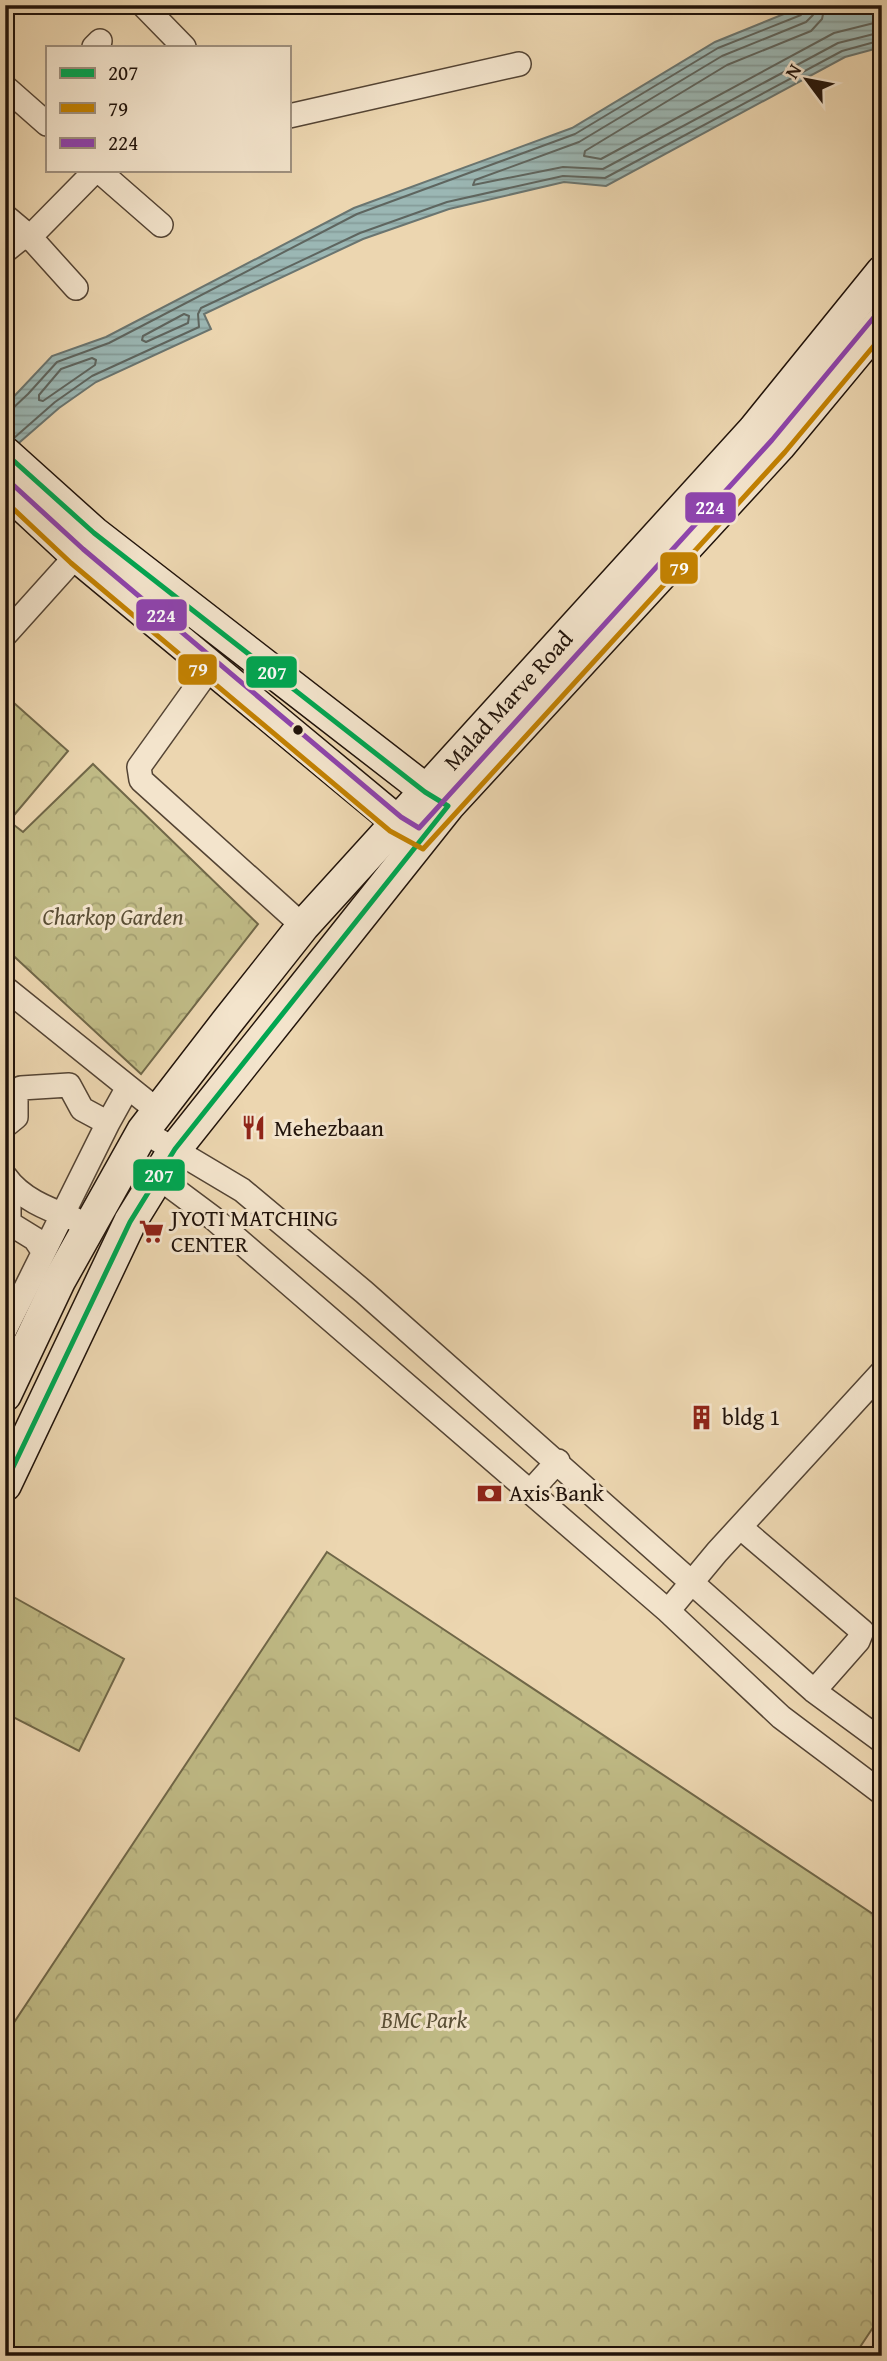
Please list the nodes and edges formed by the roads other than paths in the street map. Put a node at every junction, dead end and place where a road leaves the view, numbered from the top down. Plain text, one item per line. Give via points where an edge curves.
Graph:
1 (143, 5) edge
2 (183, 46) edge
3 (519, 64) dead end
4 (5, 87) edge
5 (44, 113) edge
6 (290, 116) edge
7 (95, 172) edge
8 (99, 172) edge
9 (5, 216) edge
10 (161, 225) dead end
11 (30, 237) junction
12 (5, 251) edge
13 (882, 272) edge
14 (76, 288) dead end
15 (882, 322) edge
16 (5, 453) edge
17 (5, 489) edge
18 (85, 545) junction
19 (5, 635) edge
20 (209, 668) junction
21 (436, 799) junction
22 (408, 832) junction
23 (303, 926) junction
24 (5, 988) edge
25 (128, 1087) junction
26 (151, 1121) junction
27 (108, 1123) junction
28 (5, 1126) edge
29 (175, 1149) junction
30 (126, 1161) junction
31 (5, 1176) edge
32 (158, 1177) junction
33 (5, 1204) edge
34 (76, 1220) junction
35 (43, 1251) junction
36 (13, 1296) edge
37 (5, 1330) edge
38 (882, 1372) edge
39 (5, 1395) edge
40 (558, 1461) junction
41 (5, 1485) edge
42 (530, 1492) junction
43 (740, 1527) junction
44 (644, 1538) junction
45 (617, 1567) junction
46 (693, 1581) junction
47 (668, 1611) junction
48 (814, 1691) junction
49 (882, 1741) edge
50 (882, 1793) edge

1 - 2 street
3 - 6 street
4 - 5 street
7 - 11 street
8 - 10 street
9 - 11 street
11 - 12 street
11 - 14 street
13 - 21 main road, Malad Marve Road via 754,430
15 - 21 main road, Malad Marve Road via 779,446
16 - 18 main road
17 - 18 main road
18 - 19 street
18 - 20 main road
18 - 21 main road
20 - 22 main road
20 - 23 street via 139,767 141,780
21 - 22 main road, Malad Marve Road
22 - 23 main road, Malad Marve Road
22 - 29 main road, Malad Marve Road
23 - 26 main road, Malad Marve Road
24 - 25 street
25 - 26 street
25 - 27 street
26 - 29 street
26 - 30 main road, Malad Marve Road
27 - 28 street via 82,1109 69,1085 21,1088 16,1093 16,1117
27 - 34 street
29 - 32 main road, Malad Marve Road
29 - 40 street via 242,1190
30 - 32 street
30 - 34 main road, Malad Marve Road
31 - 34 street via 15,1190
32 - 41 main road, Malad Marve Road via 108,1266
32 - 42 street via 214,1218
33 - 35 street via 9,1223 35,1239
34 - 35 street
34 - 39 main road, Malad Marve Road via 59,1281
35 - 36 street
36 - 37 street
38 - 43 street
40 - 42 street
40 - 44 street
42 - 45 street
43 - 46 street
43 - 48 street via 862,1631
44 - 45 street
44 - 46 street
45 - 47 street
46 - 47 street
46 - 48 street
47 - 50 street via 781,1717
48 - 49 street

